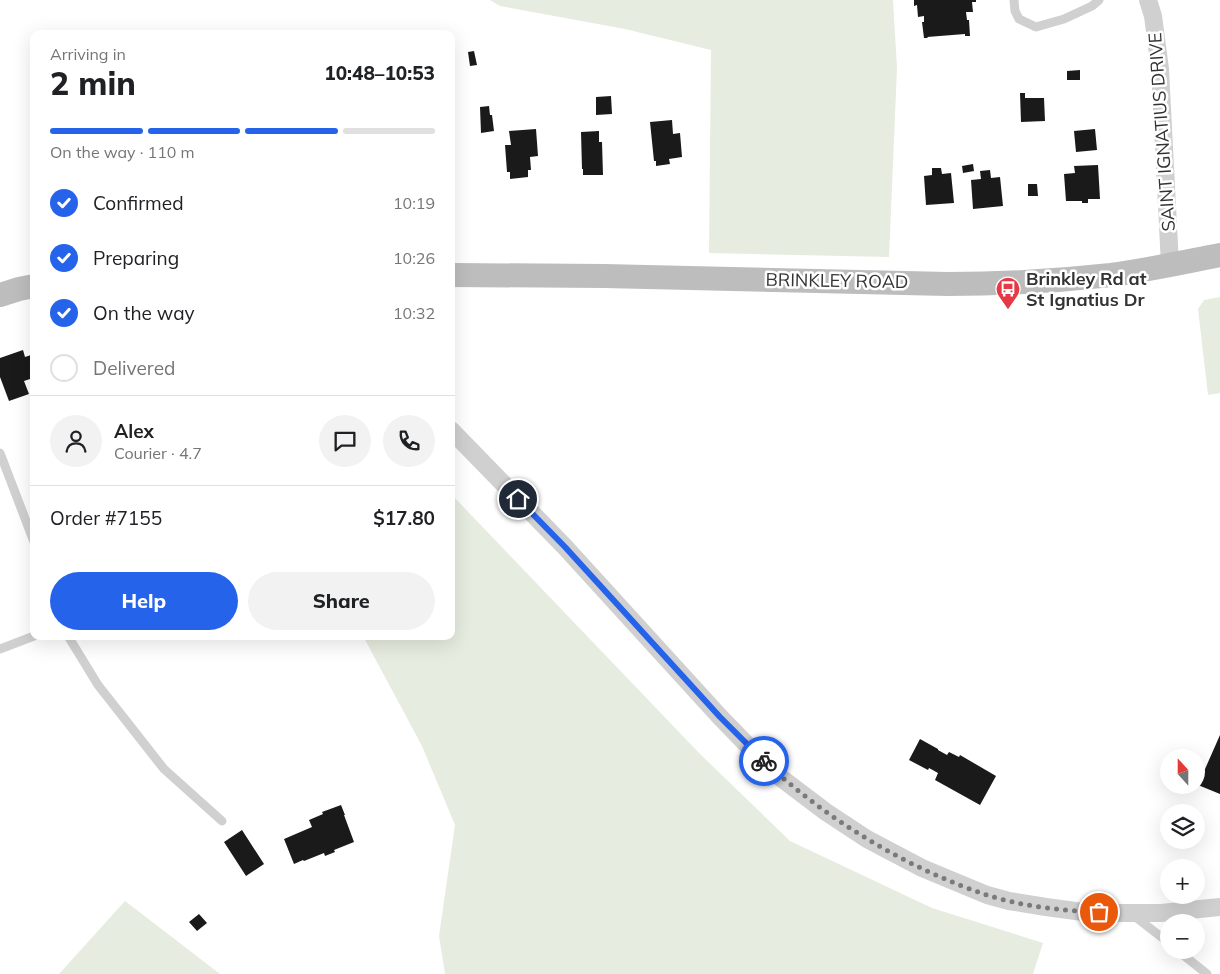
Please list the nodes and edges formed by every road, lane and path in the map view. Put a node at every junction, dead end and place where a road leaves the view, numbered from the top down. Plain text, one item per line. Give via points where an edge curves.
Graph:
1 (1014, 0) edge
2 (1099, 0) edge
3 (1148, 0) edge
4 (1220, 255) edge
5 (1170, 265) junction
6 (455, 275) edge
7 (30, 287) edge
8 (0, 295) edge
9 (455, 434) edge
10 (0, 453) edge
11 (30, 532) edge
12 (30, 638) edge
13 (70, 640) edge
14 (0, 649) edge
15 (222, 821) dead end
16 (1220, 907) edge
17 (1131, 913) junction
18 (1160, 936) edge
19 (1188, 959) edge
20 (1207, 974) edge

1 - 2 lane via 1019,19 1036,27 1082,12
3 - 5 street, SAINT IGNATIUS DRIVE via 1154,16 1160,69
4 - 5 main road, BRINKLEY ROAD
5 - 6 main road, BRINKLEY ROAD via 1061,280 986,284
7 - 8 main road
9 - 17 street via 565,547 757,755 826,812 867,839 922,868 987,895 1074,911
10 - 11 lane
12 - 14 lane
13 - 15 lane via 98,685 164,769
16 - 17 street
17 - 18 lane
19 - 20 lane

